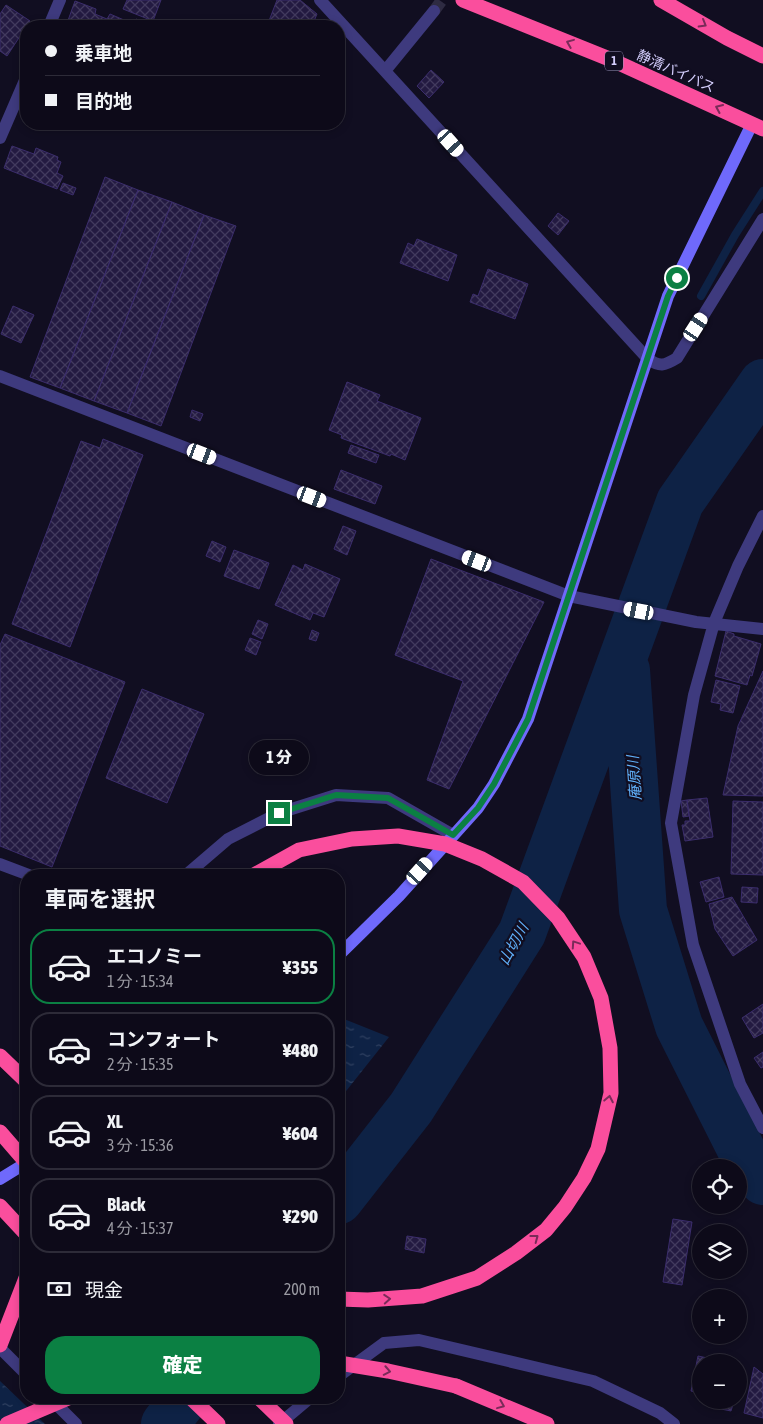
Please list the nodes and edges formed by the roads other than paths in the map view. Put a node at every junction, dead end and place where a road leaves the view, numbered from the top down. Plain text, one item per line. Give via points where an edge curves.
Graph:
1 (60, 0) edge
2 (320, 0) edge
3 (463, 0) edge
4 (661, 0) edge
5 (434, 11) tunnel mouth
6 (52, 20) edge
7 (339, 20) edge
8 (345, 27) edge
9 (763, 56) edge
10 (385, 70) junction
11 (20, 92) edge
12 (758, 126) edge
13 (0, 138) edge
14 (763, 219) edge
15 (648, 359) junction
16 (0, 376) edge
17 (763, 516) edge
18 (569, 596) junction
19 (714, 624) junction
20 (763, 629) edge
21 (453, 835) junction
22 (0, 864) edge
23 (193, 869) edge
24 (265, 869) edge
25 (20, 872) edge
26 (345, 949) edge
27 (0, 1056) edge
28 (20, 1075) edge
29 (763, 1128) edge
30 (0, 1132) edge
31 (20, 1155) edge
32 (20, 1166) edge
33 (0, 1179) edge
34 (0, 1206) edge
35 (20, 1228) edge
36 (20, 1294) edge
37 (345, 1299) edge
38 (0, 1347) edge
39 (345, 1365) edge
40 (20, 1368) edge
41 (345, 1372) edge
42 (54, 1404) edge
43 (56, 1404) edge
44 (197, 1404) edge
45 (265, 1404) edge
46 (303, 1404) edge
47 (6, 1424) edge
48 (76, 1424) edge
49 (218, 1424) edge
50 (280, 1424) edge
51 (286, 1424) edge
52 (547, 1424) edge
53 (674, 1424) edge

1 - 6 street
2 - 7 street
12 -> 3 highway, 静清バイパス / 1 via 612,60
4 -> 9 highway
5 - 10 street
8 - 10 street
10 - 15 street
11 - 13 street
12 - 15 street via 668,296
14 - 15 street via 677,358 666,365
15 - 18 street
16 - 18 street
17 - 19 street
18 - 19 street
18 - 21 street via 528,719 494,784 478,808
19 - 20 street
19 - 29 street via 694,695 671,823 693,945 740,1084
21 - 23 street via 388,798 336,795 279,813 228,839
21 - 26 street via 399,896
22 - 25 street
37 -> 24 highway, bridge via 422,1296 477,1278 546,1230 584,1178 598,1149 611,1093 610,1048 601,998 584,957 558,918 524,882 446,844 398,836 352,839 299,850
27 - 28 highway
30 - 31 highway
32 - 33 street
34 - 35 highway
36 - 38 highway
38 - 40 street
39 -> 52 highway, bridge via 456,1386
41 - 53 street via 384,1343 418,1340 593,1381 660,1413
42 - 47 highway, bridge
43 - 48 street
44 - 49 highway
45 - 51 highway, bridge
46 - 50 street

